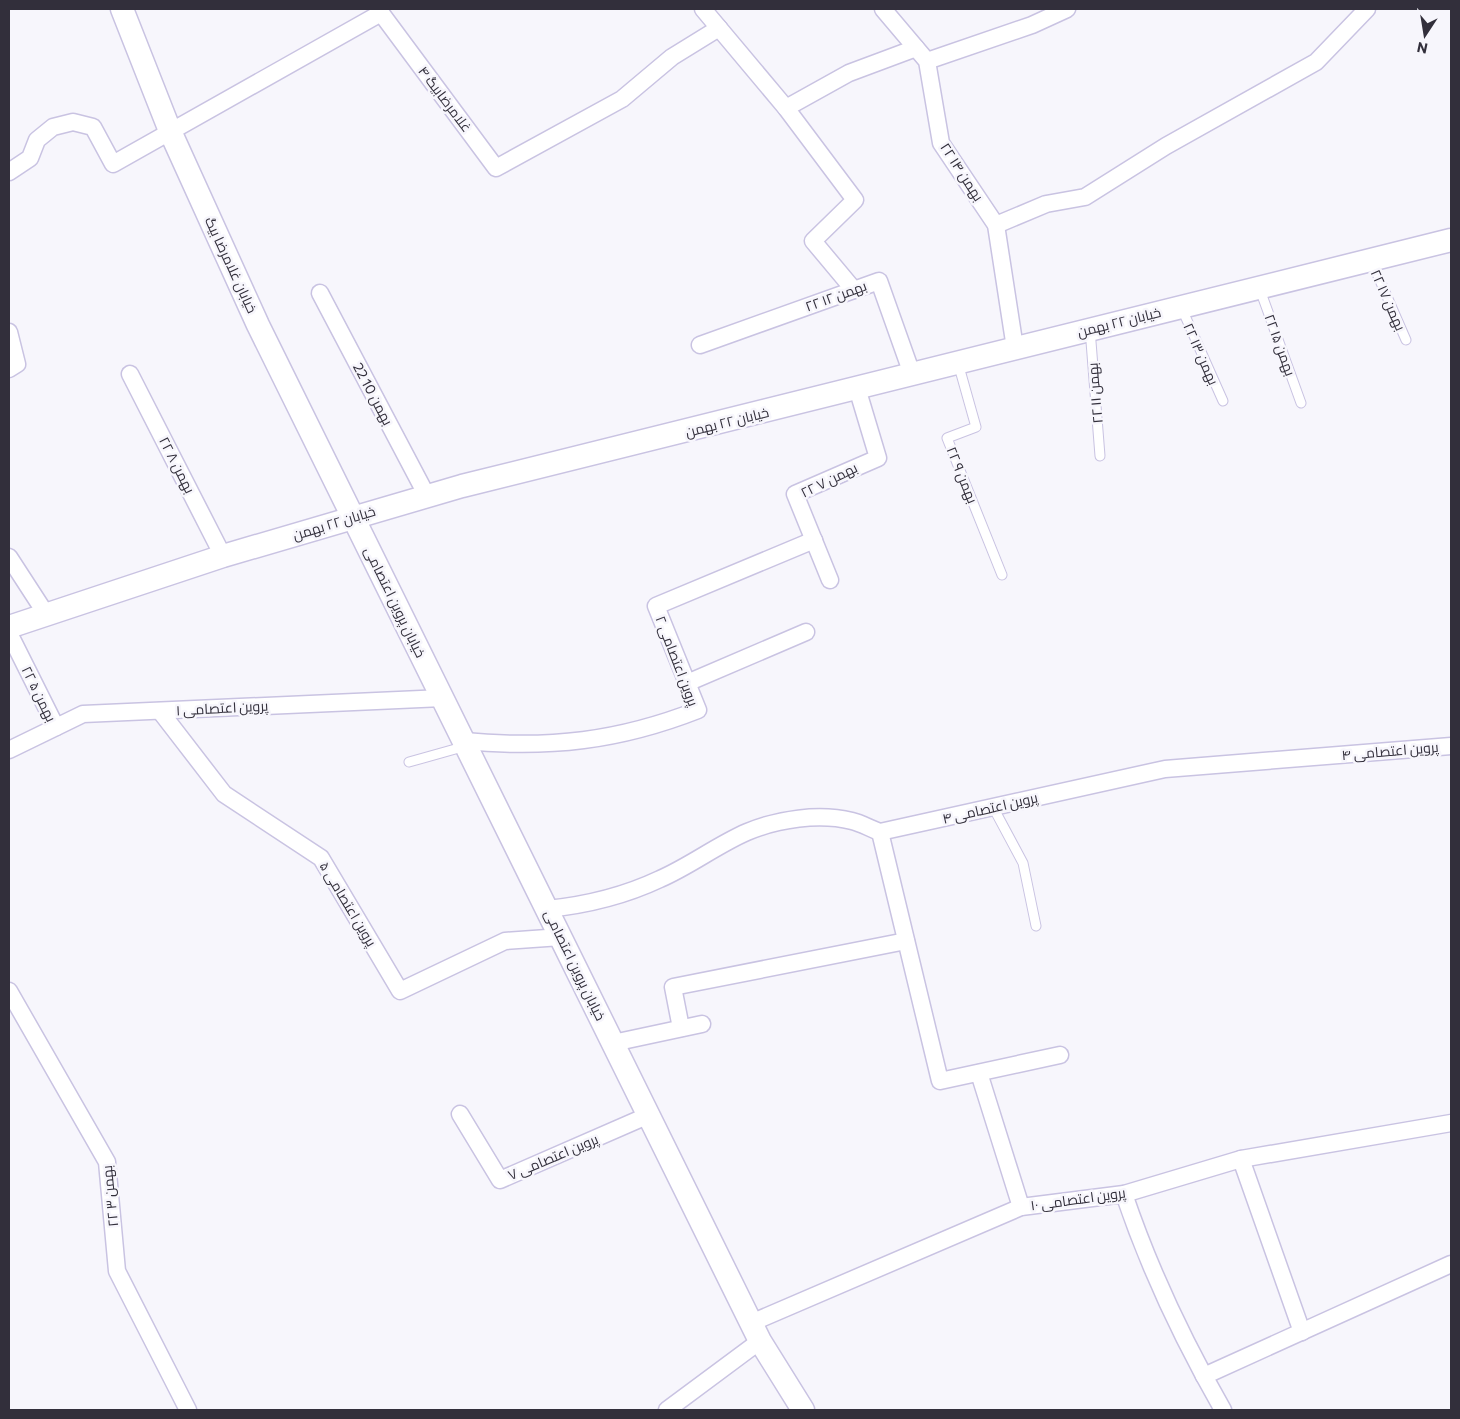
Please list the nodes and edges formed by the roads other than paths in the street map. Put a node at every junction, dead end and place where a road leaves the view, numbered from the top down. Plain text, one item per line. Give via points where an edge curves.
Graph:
1 (122, 9) edge
2 (703, 9) edge
3 (883, 9) edge
4 (1067, 9) edge
5 (1368, 9) edge
6 (719, 28) junction
7 (916, 48) junction
8 (927, 61) junction
9 (786, 108) junction
10 (170, 131) junction
11 (9, 172) edge
12 (996, 225) junction
13 (1450, 243) edge
14 (1371, 260) junction
15 (1258, 287) junction
16 (854, 290) junction
17 (320, 292) dead end
18 (1180, 306) junction
19 (1090, 329) junction
20 (9, 332) edge
21 (1406, 340) dead end
22 (700, 345) dead end
23 (1015, 348) junction
24 (958, 362) junction
25 (9, 369) edge
26 (130, 374) dead end
27 (912, 374) junction
28 (857, 388) junction
29 (1222, 401) dead end
30 (1301, 403) dead end
31 (1100, 456) dead end
32 (427, 496) junction
33 (353, 517) junction
34 (814, 540) junction
35 (223, 556) junction
36 (9, 557) edge
37 (1002, 576) dead end
38 (830, 580) dead end
39 (46, 614) junction
40 (9, 627) edge
41 (806, 632) dead end
42 (9, 633) edge
43 (687, 683) junction
44 (443, 698) junction
45 (160, 711) junction
46 (56, 727) junction
47 (465, 744) junction
48 (1451, 746) edge
49 (9, 750) edge
50 (409, 762) dead end
51 (993, 807) junction
52 (880, 832) junction
53 (547, 909) junction
54 (1036, 926) dead end
55 (561, 937) junction
56 (906, 941) junction
57 (11, 998) edge
58 (702, 1024) dead end
59 (681, 1028) junction
60 (613, 1043) junction
61 (1060, 1055) dead end
62 (979, 1073) junction
63 (460, 1114) dead end
64 (649, 1115) junction
65 (1451, 1123) edge
66 (1241, 1159) junction
67 (1124, 1194) junction
68 (1021, 1207) junction
69 (1451, 1264) edge
70 (756, 1332) junction
71 (1302, 1332) junction
72 (1204, 1376) junction
73 (188, 1410) edge
74 (668, 1410) edge
75 (803, 1410) edge
76 (1224, 1410) edge

1 - 10 street, خیابان غلامرضا بیگ
2 - 6 street
3 - 7 street
4 - 8 street via 1032,25
5 - 12 street via 1316,62 1166,146 1085,196 1046,204
6 - 9 street
6 - 10 street, غلامرضابیگ ۴ via 672,57 622,98 496,168 381,13
7 - 8 street
7 - 9 street via 849,73
8 - 12 street, ۲۲ بهمن ۱۴ via 941,143
9 - 16 street via 855,200 813,242
10 - 11 street via 113,164 93,127 73,122 53,126 38,140 30,158
10 - 33 street, خیابان غلامرضا بیگ via 258,325
12 - 23 street, ۲۲ بهمن ۱۴
13 - 14 street, خیابان ۲۲ بهمن
14 - 15 street, خیابان ۲۲ بهمن
14 - 21 lane, ۲۲ بهمن ۱۷
15 - 18 street, خیابان ۲۲ بهمن
15 - 30 lane, ۲۲ بهمن ۱۵
16 - 22 street, ۲۲ بهمن ۱۲
16 - 27 street, ۲۲ بهمن ۱۲ via 879,281
17 - 32 street, 22 بهمن 10
18 - 19 street, خیابان ۲۲ بهمن
18 - 29 lane, ۲۲ بهمن ‍۱۳
19 - 23 street, خیابان ۲۲ بهمن
19 - 31 lane, ۲۲ بهمن ۱۱
20 - 25 street via 17,364
23 - 24 street, خیابان ۲۲ بهمن
24 - 27 street, خیابان ۲۲ بهمن
24 - 37 lane, ۲۲ بهمن ۹ via 976,427 947,438
26 - 35 street, ۲۲ بهمن ۸
27 - 28 street, خیابان ۲۲ بهمن
28 - 32 street, خیابان ۲۲ بهمن
28 - 34 street, ۲۲ بهمن ۷ via 878,458 796,494
32 - 33 street, خیابان ۲۲ بهمن
33 - 35 street, خیابان ۲۲ بهمن
33 - 44 street, خیابان پروین اعتصامی
34 - 38 street, ۲۲ بهمن ۷
34 - 43 street, پروین اعتصامی ۲ via 656,606
35 - 39 street, خیابان ۲۲ بهمن
36 - 39 street
39 - 40 street, خیابان ۲۲ بهمن
41 - 43 street
42 - 46 street, ۲۲ بهمن ۵
43 - 47 street, پروین اعتصامی ۲ via 698,710 628,733 546,745
44 - 45 street, پروین اعتصامی ۱
44 - 47 street, خیابان پروین اعتصامی
45 - 46 street, پروین اعتصامی ۱ via 83,714
45 - 55 street, پروین اعتصامی ۵ via 224,794 321,858 400,991 505,941
46 - 49 street, پروین اعتصامی ۱
47 - 50 lane
47 - 53 street, خیابان پروین اعتصامی
48 - 51 street, پروین اعتصامی ۴ via 1165,769
51 - 52 street, پروین اعتصامی ۴
51 - 54 lane via 1023,864
52 - 53 street via 852,821 816,818 781,821 748,831 662,879 620,896
52 - 56 street
53 - 55 street, خیابان پروین اعتصامی
55 - 60 street, خیابان پروین اعتصامی
56 - 59 street via 673,986
56 - 62 street via 940,1081
57 - 73 street, ۲۲ بهمن ۳ via 107,1162 117,1270
58 - 59 street
59 - 60 street
60 - 64 street, خیابان پروین اعتصامی
61 - 62 street
62 - 68 street
63 - 64 street, پروین اعتصامی ۷ via 500,1180
64 - 70 street, خیابان پروین اعتصامی
65 - 66 street, پروین اعتصامی ۱۰
66 - 67 street, پروین اعتصامی ۱۰
66 - 71 street
67 - 68 street, پروین اعتصامی ۱۰
67 - 72 street via 1138,1235
68 - 70 street, پروین اعتصامی ۱۰
69 - 71 street
70 - 74 street, پروین اعتصامی ۱۰
70 - 75 street, خیابان پروین اعتصامی
71 - 72 street
72 - 76 street

